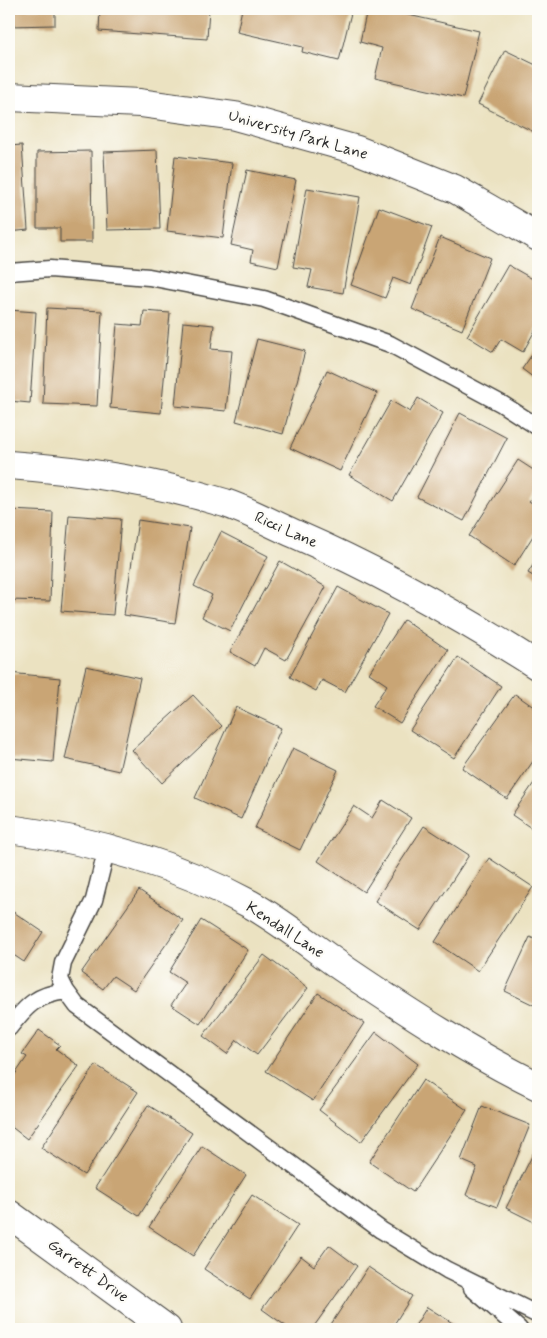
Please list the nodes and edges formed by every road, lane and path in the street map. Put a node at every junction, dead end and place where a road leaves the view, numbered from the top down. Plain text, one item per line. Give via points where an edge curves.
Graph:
1 (9, 97) edge
2 (538, 237) edge
3 (9, 272) edge
4 (538, 427) edge
5 (9, 465) edge
6 (538, 666) edge
7 (9, 829) edge
8 (107, 848) junction
9 (66, 992) junction
10 (9, 1028) edge
11 (538, 1086) edge
12 (9, 1214) edge
13 (462, 1278) junction
14 (538, 1315) edge
15 (167, 1329) edge
16 (520, 1329) edge

1 - 2 street, University Park Lane via 140,103 235,116 357,150 455,188
3 - 4 lane via 50,269 149,276 264,299 390,344
5 - 6 street, Ricci Lane via 50,468 151,485 227,504 349,558 458,615
7 - 8 street, Kendall Lane via 52,834
8 - 9 lane via 94,900 63,963 60,979
8 - 11 street, Kendall Lane via 174,870 250,905 450,1038
9 - 10 lane via 34,1000
9 - 13 lane via 77,1006 382,1230
12 - 15 street, Garrett Drive
13 - 14 lane
13 - 16 lane via 480,1298

